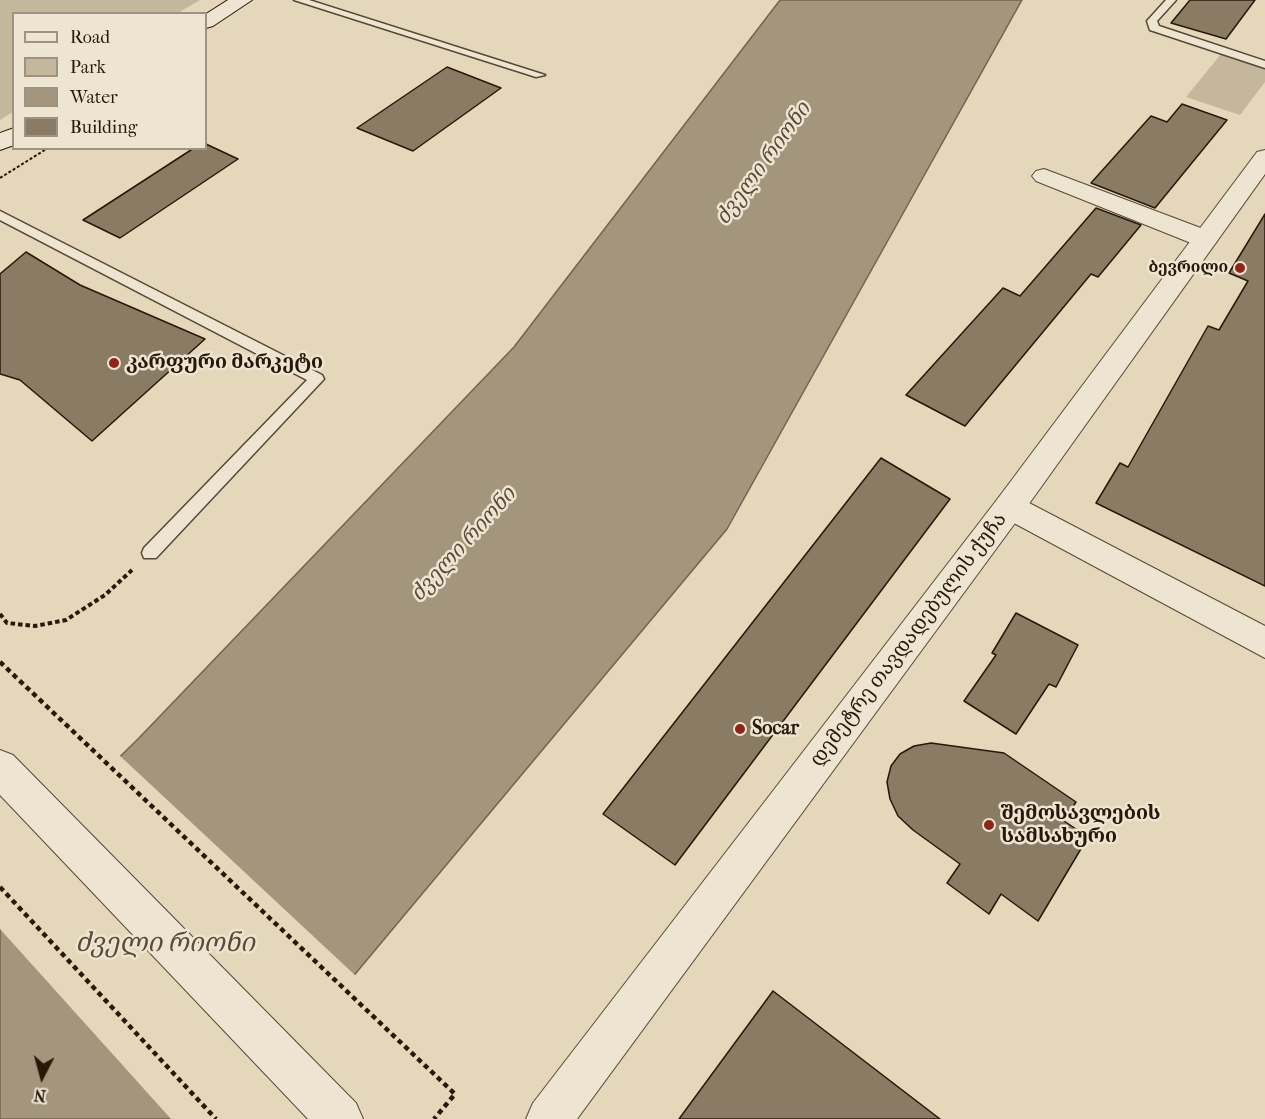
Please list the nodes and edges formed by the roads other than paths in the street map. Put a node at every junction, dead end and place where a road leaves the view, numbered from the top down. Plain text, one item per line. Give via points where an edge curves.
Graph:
1 (243, 0) edge
2 (299, 0) edge
3 (1171, 0) edge
4 (207, 21) edge
5 (1265, 65) edge
6 (540, 75) dead end
7 (1265, 157) edge
8 (1044, 176) dead end
9 (0, 215) edge
10 (1205, 239) junction
11 (1010, 506) junction
12 (150, 553) road end
13 (1265, 643) edge
14 (0, 768) edge
15 (340, 1119) edge
16 (549, 1119) edge

1 - 4 street
2 - 6 lane
3 - 5 lane via 1152,21 1154,28
7 - 10 street, დემეტრე თავდადებულის ქუჩა
8 - 10 street
9 - 12 lane via 317,379
10 - 11 street, დემეტრე თავდადებულის ქუჩა
11 - 13 street
11 - 16 street, დემეტრე თავდადებულის ქუჩა
14 - 15 street

